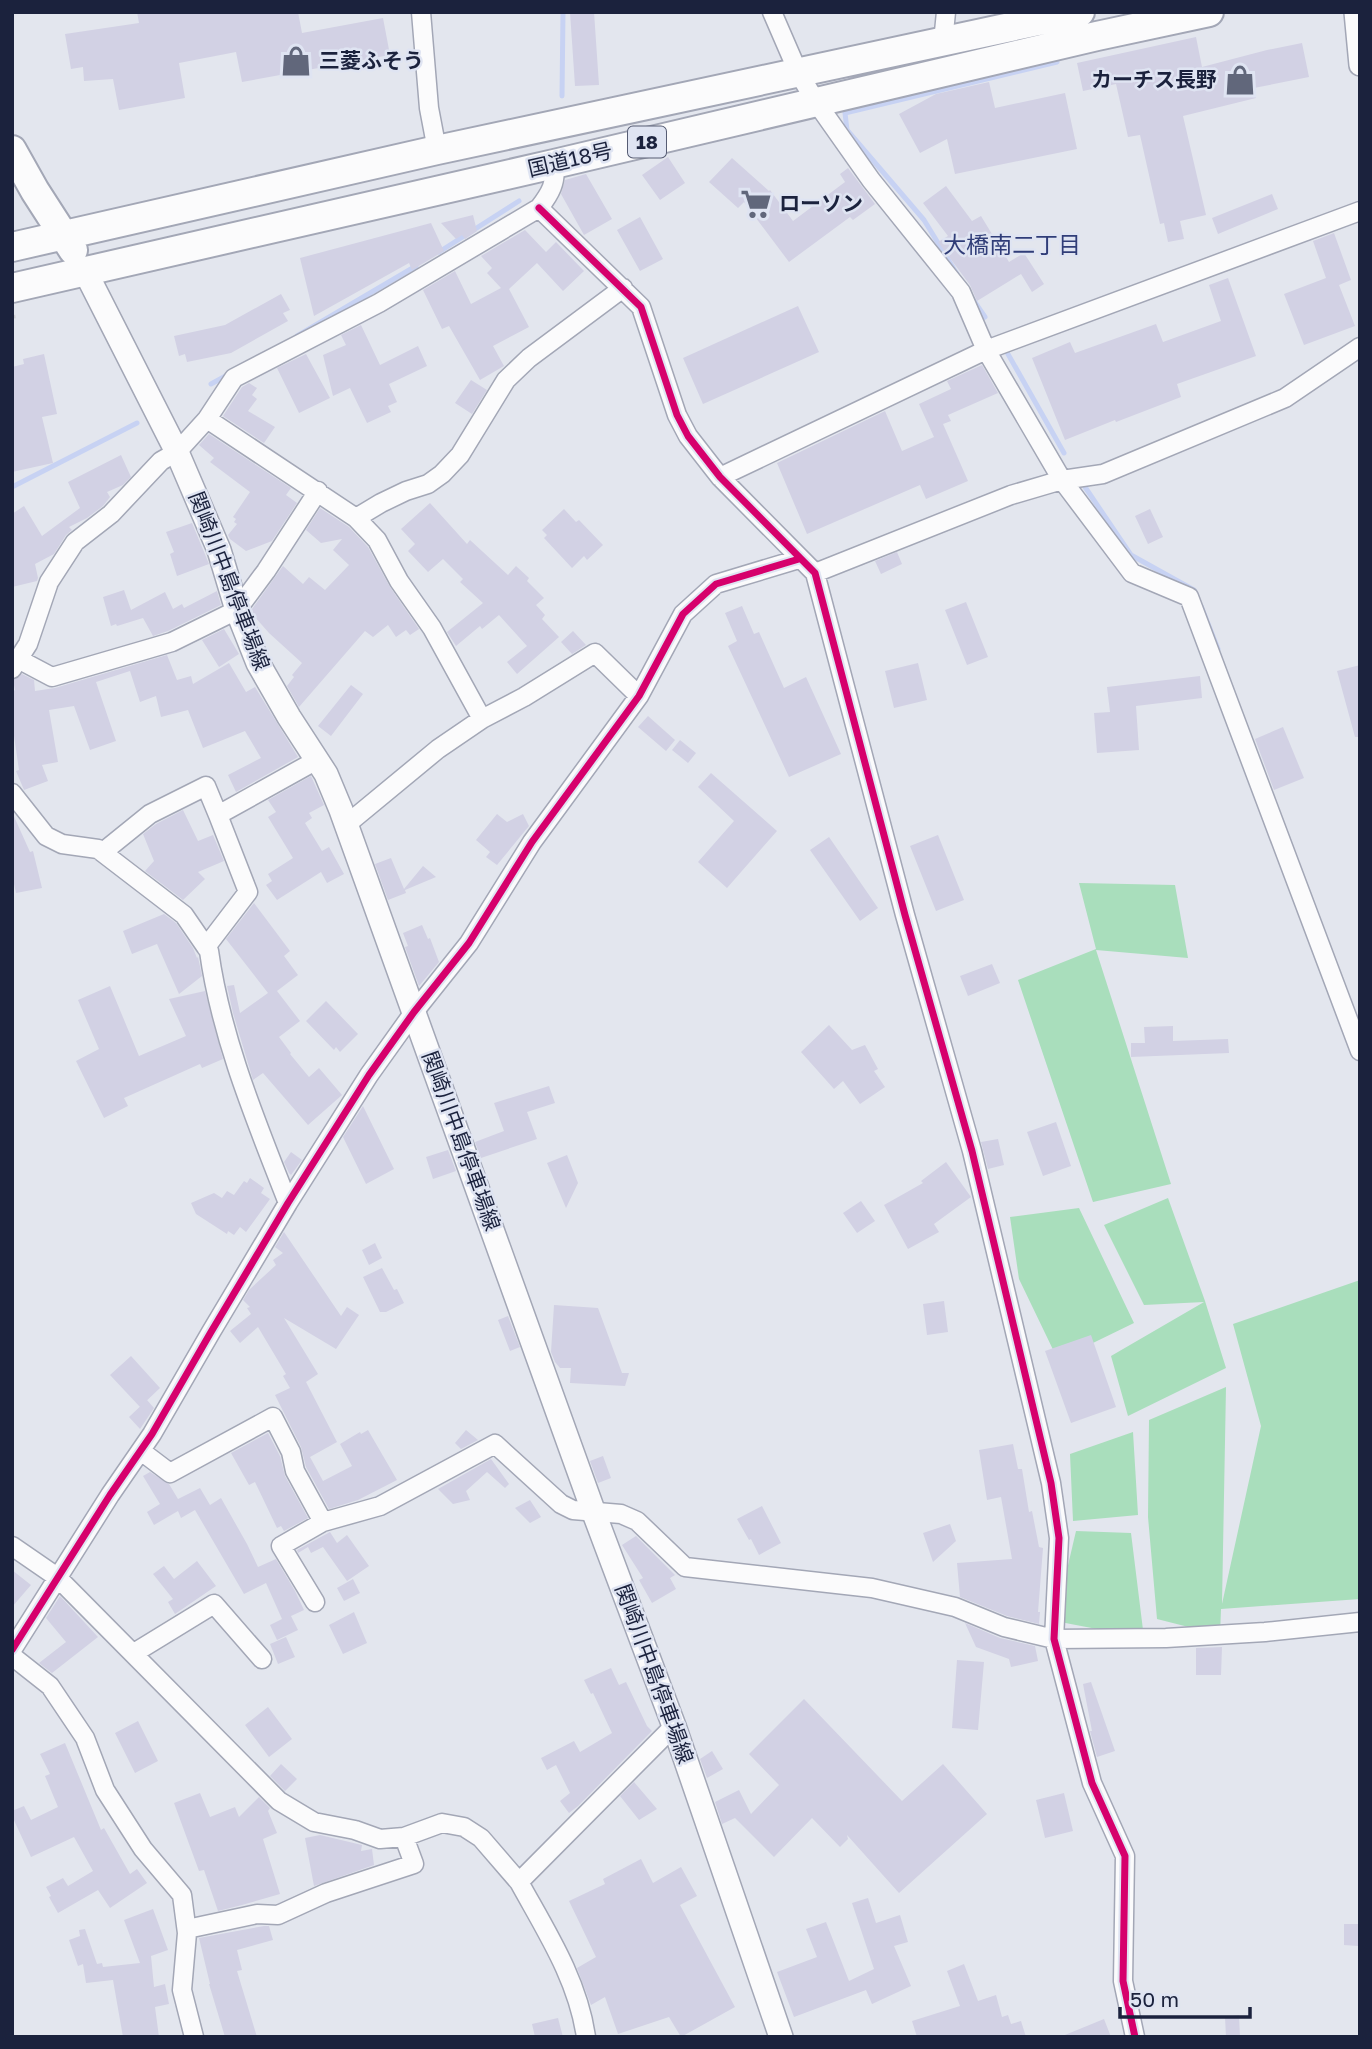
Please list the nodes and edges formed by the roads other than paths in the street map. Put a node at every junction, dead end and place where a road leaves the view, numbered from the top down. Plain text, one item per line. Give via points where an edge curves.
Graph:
1 (421, 12) edge
2 (772, 12) edge
3 (946, 12) edge
4 (1080, 12) edge
5 (1209, 12) edge
6 (1355, 12) edge
7 (943, 42) junction
8 (1360, 65) edge
9 (798, 72) junction
10 (816, 102) junction
11 (12, 150) edge
12 (437, 150) junction
13 (554, 164) junction
14 (539, 208) junction
15 (1360, 211) edge
16 (65, 236) junction
17 (12, 247) edge
18 (85, 271) junction
19 (12, 288) edge
20 (623, 289) junction
21 (1360, 347) edge
22 (986, 350) junction
23 (207, 418) junction
24 (177, 452) junction
25 (720, 477) junction
26 (1062, 480) junction
27 (318, 491) junction
28 (356, 518) junction
29 (799, 559) junction
30 (815, 573) junction
31 (237, 610) junction
32 (14, 662) edge
33 (639, 696) junction
34 (482, 719) junction
35 (317, 760) junction
36 (12, 793) edge
37 (218, 815) junction
38 (346, 825) junction
39 (103, 852) junction
40 (206, 947) junction
41 (414, 1012) junction
42 (1360, 1051) edge
43 (288, 1203) junction
44 (141, 1451) junction
45 (594, 1513) junction
46 (323, 1522) junction
47 (12, 1546) edge
48 (57, 1577) junction
49 (314, 1602) dead end
50 (1360, 1622) edge
51 (1054, 1639) junction
52 (12, 1650) edge
53 (134, 1653) junction
54 (12, 1656) edge
55 (262, 1659) dead end
56 (674, 1726) junction
57 (404, 1838) junction
58 (519, 1882) junction
59 (187, 1929) junction
60 (194, 2037) edge
61 (586, 2037) edge
62 (781, 2037) edge
63 (1135, 2037) edge

1 - 12 street
2 - 9 street
3 - 7 street
4 - 7 highway, 国道18号 / 18
5 - 10 highway, 国道18号 / 18
6 - 8 street
7 - 9 highway, 国道18号 / 18
9 - 10 street
9 - 12 highway, 国道18号 / 18
10 - 13 highway, 国道18号 / 18
10 - 22 street via 871,180 961,292
11 - 16 highway
12 - 16 highway, 国道18号 / 18
13 - 14 street via 556,177
13 - 18 highway, 国道18号 / 18
14 - 20 street
14 - 23 street via 379,303 234,378
15 - 22 street
16 - 17 highway, 国道18号 / 18
16 - 18 highway
18 - 19 highway, 国道18号 / 18
18 - 24 main road, 関崎川中島停車場線
20 - 25 street via 640,307 677,415
20 - 28 street via 506,380 460,455 442,474
21 - 26 street via 1285,398 1103,474
22 - 25 street
22 - 26 street
23 - 24 street
23 - 27 street
24 - 31 main road, 関崎川中島停車場線 via 219,550
24 - 32 street via 161,461 111,514 75,542 48,582 28,644
25 - 29 street
26 - 30 street via 1011,495
26 - 42 street via 1132,573 1189,597
27 - 28 street
27 - 31 street
28 - 34 street via 377,540
29 - 30 street
29 - 33 street via 716,584 684,614
30 - 51 street via 972,1151 1051,1483 1059,1538
31 - 32 street via 172,642 52,677
31 - 35 main road, 関崎川中島停車場線 via 258,663
33 - 34 street via 595,653
33 - 41 street via 532,842 469,943
34 - 38 street
35 - 37 street
35 - 38 main road, 関崎川中島停車場線
36 - 39 street via 46,836
37 - 39 street via 206,786 150,814
37 - 40 street via 248,892
38 - 41 main road, 関崎川中島停車場線
39 - 40 street via 184,915
40 - 43 street via 232,1054
41 - 43 street
41 - 45 main road, 関崎川中島停車場線
43 - 44 street
44 - 46 street via 170,1473 273,1417
44 - 48 street
45 - 46 street via 561,1504 495,1444 380,1506
45 - 51 street via 621,1514 637,1521 685,1567 872,1588 955,1607 1004,1628
45 - 56 main road, 関崎川中島停車場線
46 - 49 street via 281,1546
47 - 48 street
48 - 52 street
48 - 53 street
50 - 51 street via 1180,1637
51 - 63 street via 1092,1783 1125,1856 1123,1981
53 - 55 street via 214,1604
53 - 57 street via 279,1801 314,1822 380,1839
54 - 59 street via 50,1686 85,1738 105,1790 181,1895
56 - 58 street
56 - 62 main road, 関崎川中島停車場線
57 - 58 street via 442,1823 464,1827 481,1838
57 - 59 street via 414,1864 278,1914
58 - 61 street via 561,1959 582,2012
59 - 60 street via 182,1990

